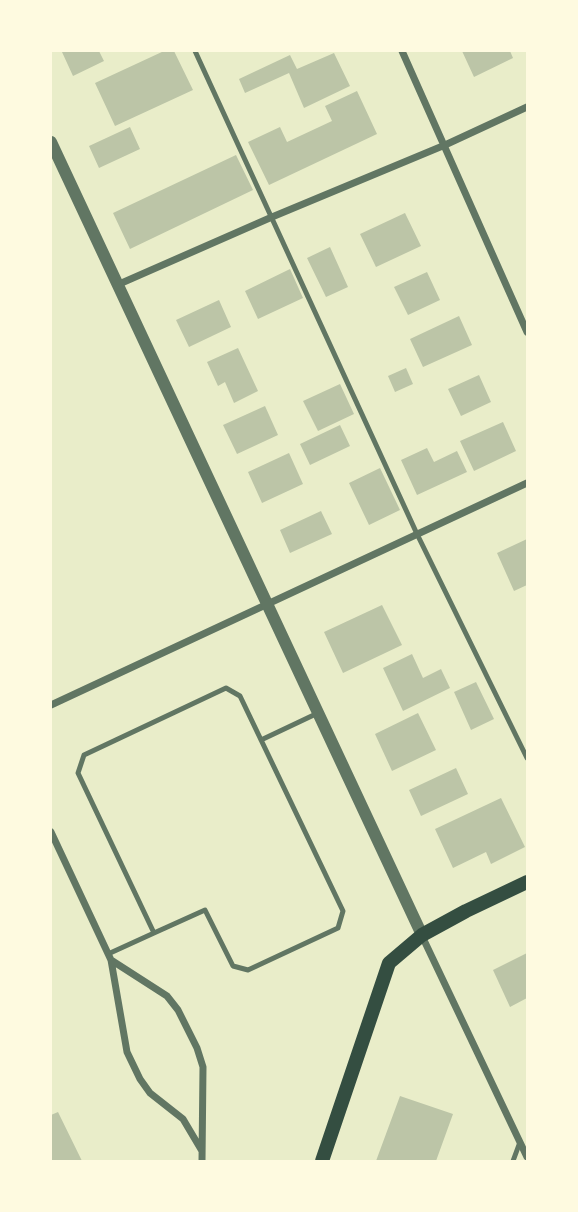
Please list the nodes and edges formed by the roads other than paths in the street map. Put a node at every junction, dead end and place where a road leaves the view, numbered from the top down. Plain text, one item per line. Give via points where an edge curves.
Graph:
1 (195, 51) edge
2 (402, 51) edge
3 (527, 107) edge
4 (51, 142) edge
5 (445, 145) junction
6 (272, 217) junction
7 (116, 286) junction
8 (527, 332) edge
9 (527, 483) edge
10 (417, 534) junction
11 (268, 604) junction
12 (51, 705) edge
13 (318, 713) junction
14 (261, 740) junction
15 (527, 758) edge
16 (51, 832) edge
17 (527, 882) edge
18 (154, 933) junction
19 (422, 935) junction
20 (110, 957) junction
21 (520, 1142) junction
22 (202, 1151) junction
23 (527, 1157) edge
24 (202, 1161) edge
25 (322, 1161) edge
26 (513, 1161) edge

1 - 6 lane
2 - 5 street
3 - 5 street
4 - 7 street
5 - 6 street
5 - 8 street
6 - 7 street
6 - 10 lane
7 - 11 street
9 - 10 street
10 - 11 street
10 - 15 lane
11 - 12 street
11 - 13 street
13 - 14 lane
13 - 19 street
14 - 18 lane via 240,696 226,688 84,755 78,773
14 - 18 lane via 343,911 338,928 248,970 233,966 205,909
16 - 20 street
17 - 19 main road
18 - 20 lane
19 - 21 street
19 - 25 main road via 389,963
20 - 22 street via 127,1052 135,1070 150,1093 183,1119
20 - 22 street via 167,996 197,1048 203,1067
21 - 23 street
21 - 26 lane
22 - 24 street

